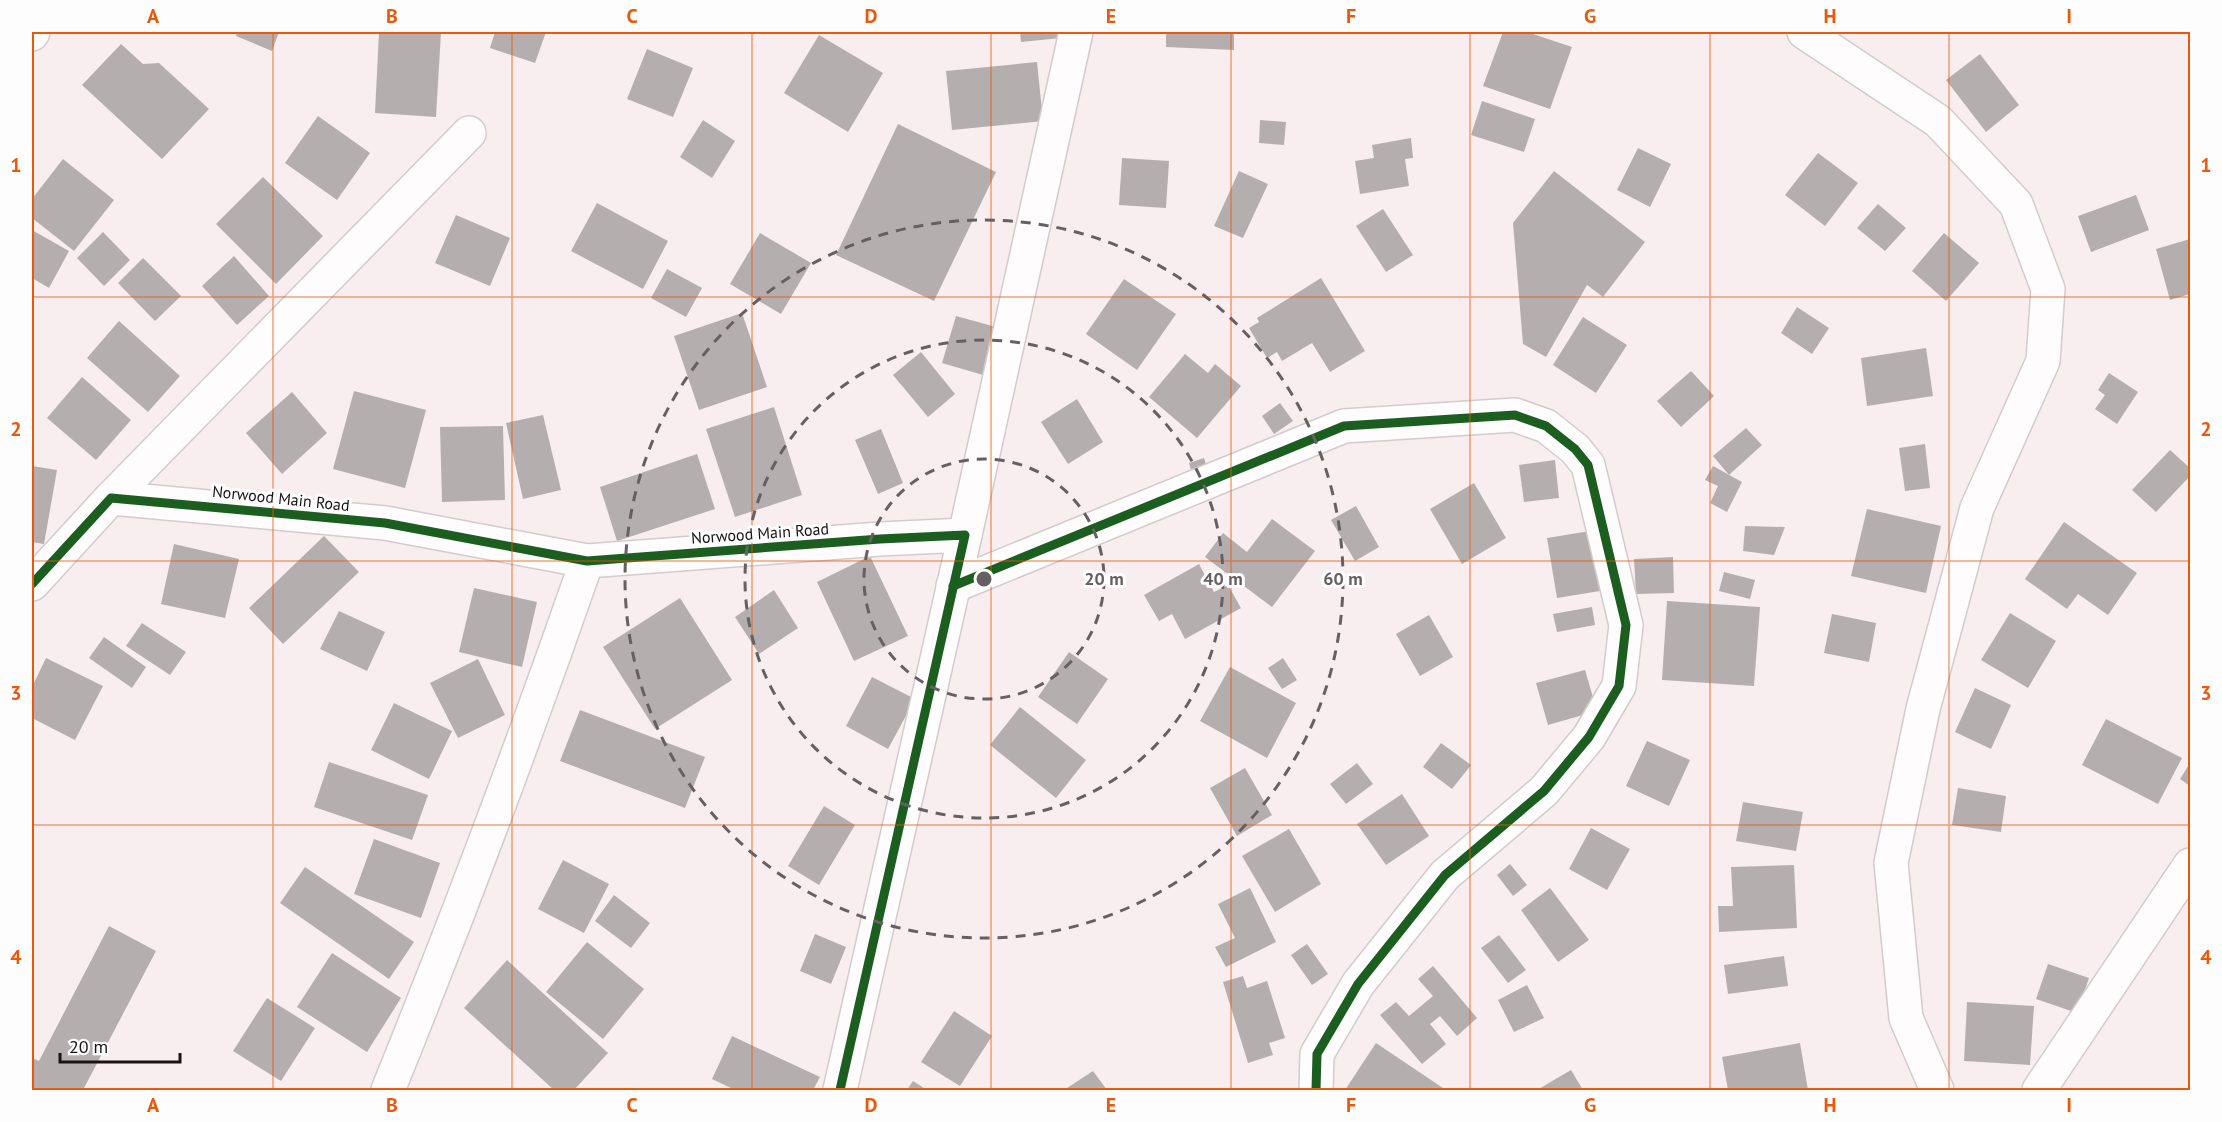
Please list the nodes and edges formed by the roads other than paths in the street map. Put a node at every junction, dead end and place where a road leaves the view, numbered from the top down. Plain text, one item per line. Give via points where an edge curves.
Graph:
1 (1076, 32) edge
2 (1804, 32) edge
3 (469, 133) dead end
4 (111, 498) junction
5 (965, 535) junction
6 (587, 561) junction
7 (32, 584) edge
8 (953, 586) junction
9 (2190, 865) edge
10 (388, 1090) edge
11 (840, 1090) edge
12 (1316, 1090) edge
13 (1937, 1090) edge
14 (2039, 1090) edge

1 - 5 street
2 - 13 street via 1938,121 2016,204 2048,289 2043,361 1977,508 1923,709 1891,862 1906,1018
3 - 4 street
4 - 6 street, Norwood Main Road via 385,524
4 - 7 street
5 - 6 street, Norwood Main Road
5 - 8 street
6 - 10 street via 463,904
8 - 11 street
8 - 12 street via 1344,426 1515,415 1546,426 1588,465 1626,625 1619,686 1589,737 1544,791 1445,875 1358,984 1317,1054
9 - 14 street

